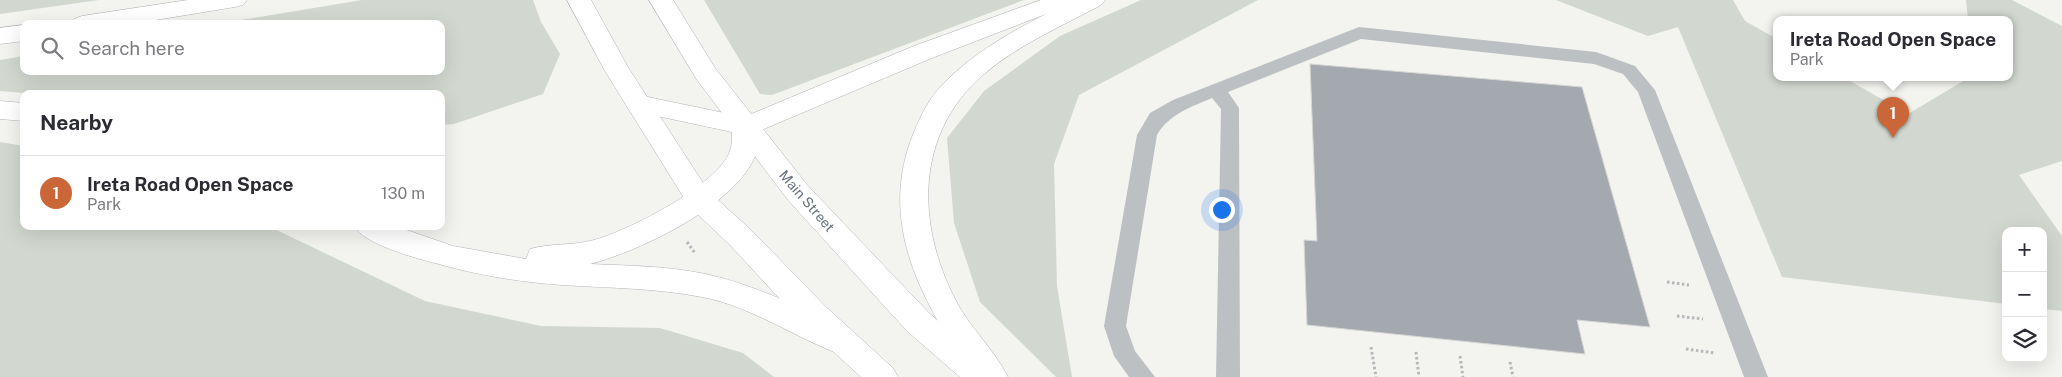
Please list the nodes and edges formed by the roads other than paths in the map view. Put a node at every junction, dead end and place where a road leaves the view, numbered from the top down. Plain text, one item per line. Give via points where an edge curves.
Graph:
1 (235, 0) edge
2 (579, 0) edge
3 (661, 0) edge
4 (1064, 0) edge
5 (1093, 0) edge
6 (108, 20) edge
7 (20, 34) edge
8 (0, 36) edge
9 (1216, 90) junction
10 (638, 104) junction
11 (0, 110) edge
12 (20, 112) edge
13 (746, 126) junction
14 (699, 199) junction
15 (377, 230) edge
16 (449, 255) junction
17 (845, 343) junction
18 (882, 377) edge
19 (982, 377) edge
20 (992, 377) edge
21 (1142, 377) edge
22 (1228, 377) edge
23 (1756, 377) edge

1 - 6 main road
2 - 10 main road
3 - 13 main road, Main Street via 706,74
4 - 13 main road via 923,52
5 - 20 main road via 974,68 954,87 931,120 920,143 913,188 924,263 941,303
7 - 8 main road
9 - 21 lane via 1180,104 1157,118 1147,135 1115,326 1125,356
9 - 22 lane via 1230,108
9 - 23 lane via 1359,33 1596,58 1629,70 1646,90
10 - 13 main road
10 - 14 main road
11 - 12 main road
13 - 14 main road via 744,154 728,177
13 - 19 main road, Main Street via 798,193 918,322
14 - 16 main road via 654,227 611,246 580,255
14 - 17 main road
15 - 16 main road via 416,248
16 - 17 main road via 492,266 635,277 722,289 757,299
17 - 18 main road

